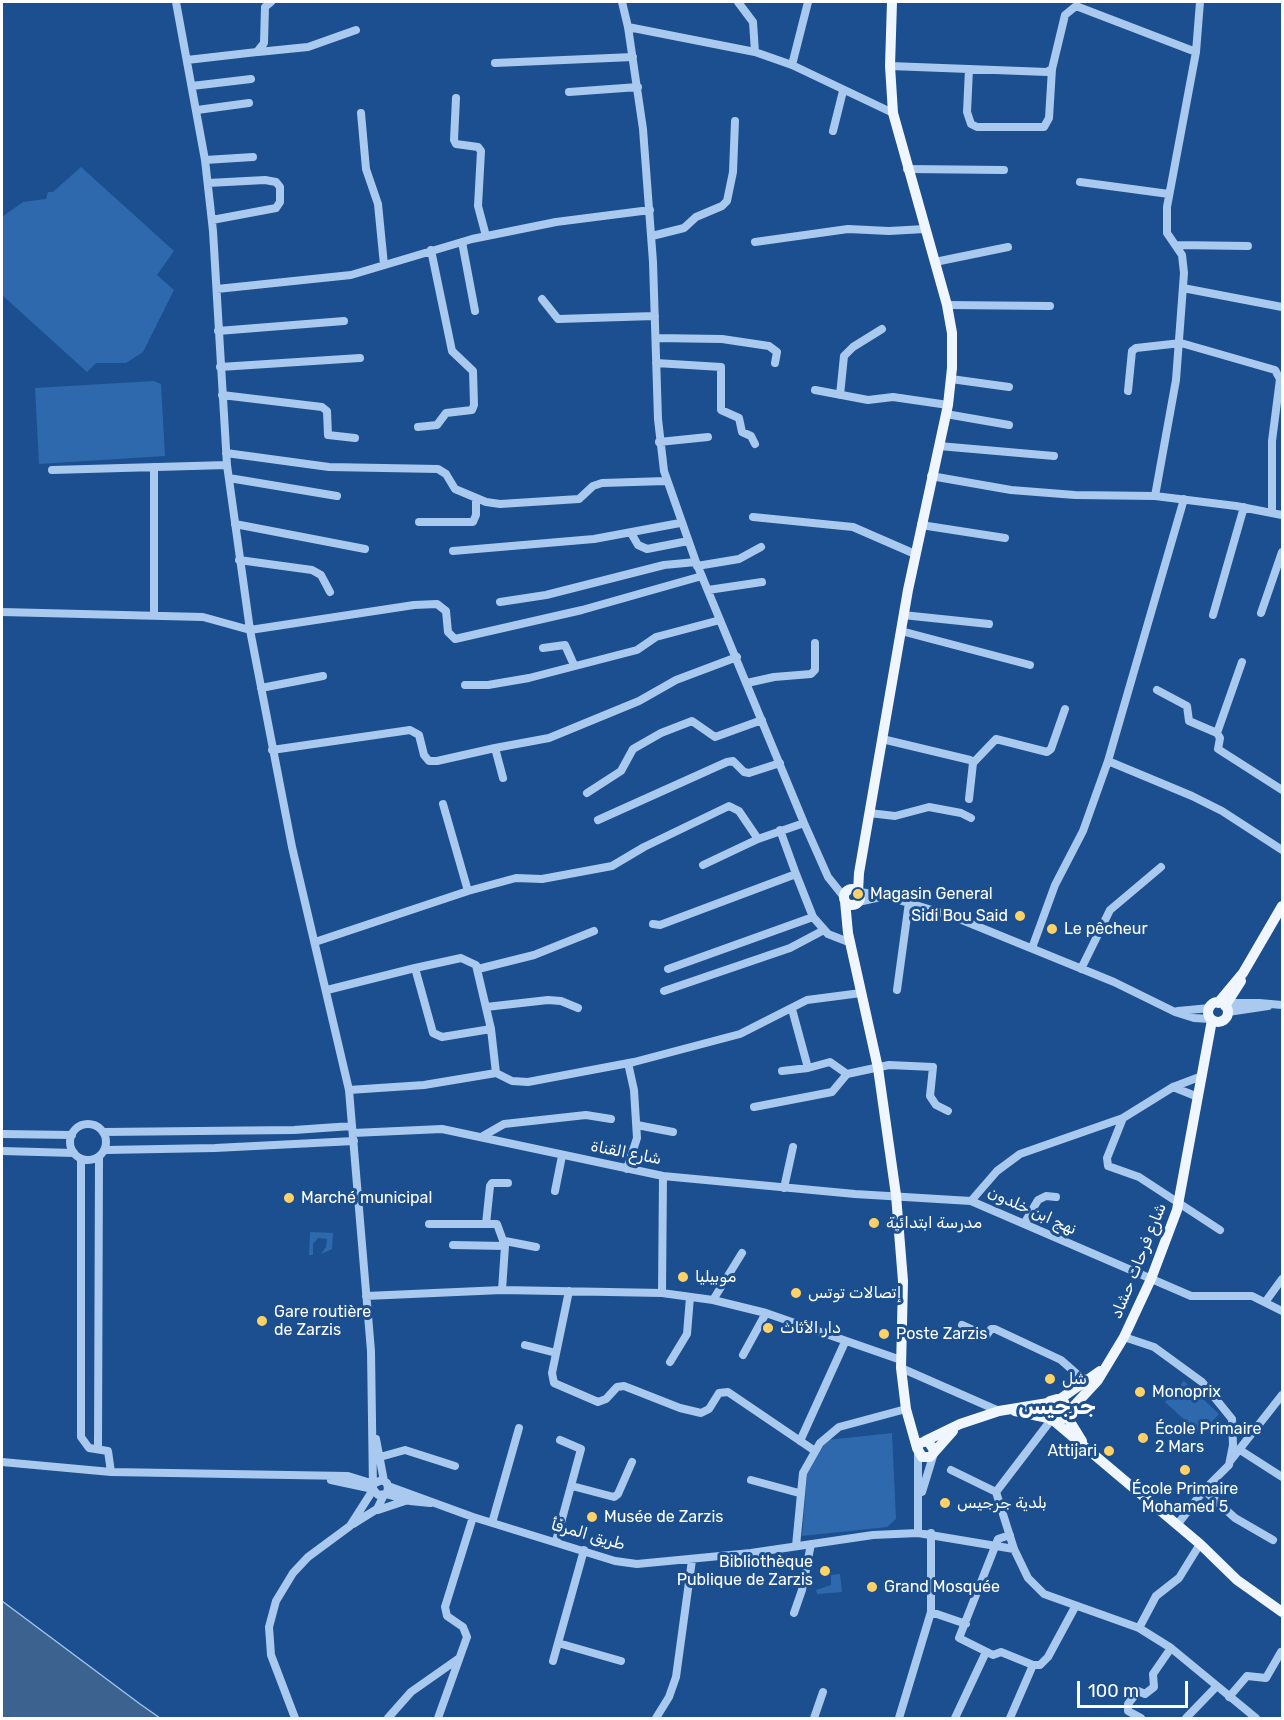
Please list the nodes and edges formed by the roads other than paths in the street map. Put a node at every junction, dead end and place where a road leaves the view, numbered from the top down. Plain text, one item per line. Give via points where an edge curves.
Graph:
1 (176, 2) edge
2 (271, 2) edge
3 (622, 2) edge
4 (738, 2) edge
5 (808, 2) edge
6 (892, 2) edge
7 (1200, 2) edge
8 (628, 27) junction
9 (356, 30) dead end
10 (257, 52) junction
11 (755, 52) junction
12 (1196, 52) junction
13 (633, 57) junction
14 (188, 60) junction
15 (495, 63) dead end
16 (792, 65) junction
17 (890, 66) junction
18 (969, 69) junction
19 (1052, 69) junction
20 (251, 79) dead end
21 (192, 86) junction
22 (638, 87) junction
23 (843, 91) junction
24 (568, 92) dead end
25 (456, 98) dead end
26 (249, 103) dead end
27 (197, 110) junction
28 (361, 113) dead end
29 (893, 113) junction
30 (735, 121) dead end
31 (833, 131) dead end
32 (254, 157) dead end
33 (205, 160) junction
34 (908, 169) junction
35 (1004, 170) dead end
36 (1080, 182) dead end
37 (208, 183) junction
38 (1169, 194) junction
39 (650, 210) junction
40 (212, 220) junction
41 (925, 229) junction
42 (486, 236) junction
43 (652, 236) junction
44 (462, 242) junction
45 (756, 242) dead end
46 (1176, 245) junction
47 (1248, 246) dead end
48 (1008, 247) dead end
49 (430, 250) junction
50 (935, 262) junction
51 (384, 265) junction
52 (1183, 288) junction
53 (217, 289) junction
54 (542, 298) dead end
55 (947, 305) junction
56 (1050, 306) dead end
57 (1282, 307) edge
58 (475, 311) dead end
59 (655, 316) junction
60 (344, 321) dead end
61 (882, 329) dead end
62 (218, 331) junction
63 (656, 338) junction
64 (1181, 343) junction
65 (360, 358) dead end
66 (656, 363) junction
67 (775, 363) dead end
68 (220, 367) junction
69 (951, 379) junction
70 (1009, 387) dead end
71 (815, 390) dead end
72 (1128, 391) dead end
73 (222, 395) junction
74 (840, 395) junction
75 (947, 410) junction
76 (1009, 425) dead end
77 (418, 428) dead end
78 (708, 437) dead end
79 (355, 438) dead end
80 (659, 442) junction
81 (755, 444) dead end
82 (939, 446) junction
83 (226, 453) junction
84 (1054, 456) dead end
85 (227, 465) junction
86 (154, 466) junction
87 (52, 470) dead end
88 (931, 476) junction
89 (229, 478) junction
90 (666, 481) junction
91 (337, 496) dead end
92 (1155, 496) junction
93 (476, 498) junction
94 (1184, 499) junction
95 (1244, 507) junction
96 (1272, 513) junction
97 (1282, 515) edge
98 (753, 517) dead end
99 (419, 522) dead end
100 (680, 523) junction
101 (235, 524) junction
102 (921, 525) junction
103 (631, 533) junction
104 (1005, 538) dead end
105 (687, 541) junction
106 (761, 547) dead end
107 (365, 549) dead end
108 (453, 551) dead end
109 (1282, 552) edge
110 (915, 554) junction
111 (239, 560) junction
112 (697, 564) junction
113 (702, 576) junction
114 (762, 582) dead end
115 (708, 590) junction
116 (330, 591) dead end
117 (500, 602) dead end
118 (2, 612) edge
119 (154, 614) junction
120 (1261, 614) dead end
121 (903, 615) junction
122 (1213, 615) dead end
123 (720, 620) junction
124 (989, 624) dead end
125 (250, 630) junction
126 (901, 631) junction
127 (815, 643) dead end
128 (543, 648) dead end
129 (737, 657) junction
130 (1242, 662) dead end
131 (574, 665) junction
132 (1030, 665) dead end
133 (323, 676) dead end
134 (747, 683) junction
135 (465, 685) dead end
136 (261, 688) junction
137 (1157, 690) dead end
138 (1065, 709) dead end
139 (762, 720) junction
140 (1217, 733) junction
141 (882, 739) junction
142 (495, 748) junction
143 (273, 750) junction
144 (1108, 761) junction
145 (780, 762) junction
146 (973, 763) junction
147 (503, 778) dead end
148 (1282, 790) edge
149 (587, 793) dead end
150 (969, 799) dead end
151 (443, 804) dead end
152 (869, 813) junction
153 (971, 818) dead end
154 (598, 820) dead end
155 (804, 823) junction
156 (780, 830) junction
157 (758, 839) junction
158 (1282, 850) edge
159 (703, 865) dead end
160 (1161, 867) dead end
161 (796, 874) junction
162 (468, 891) junction
163 (853, 897) junction
164 (909, 903) junction
165 (1282, 906) edge
166 (813, 917) junction
167 (653, 924) dead end
168 (824, 930) junction
169 (594, 932) dead end
170 (850, 941) junction
171 (315, 942) junction
172 (1032, 948) junction
173 (415, 968) junction
174 (478, 969) junction
175 (668, 969) dead end
176 (1082, 969) junction
177 (327, 990) junction
178 (897, 990) dead end
179 (664, 991) dead end
180 (861, 993) junction
181 (1282, 1005) edge
182 (486, 1007) junction
183 (578, 1008) dead end
184 (792, 1009) junction
185 (1219, 1012) junction
186 (491, 1029) junction
187 (628, 1063) junction
188 (808, 1068) junction
189 (878, 1068) junction
190 (782, 1071) dead end
191 (496, 1073) junction
192 (847, 1074) junction
193 (1202, 1076) junction
194 (1173, 1087) junction
195 (349, 1090) junction
196 (1198, 1097) junction
197 (754, 1107) dead end
198 (948, 1111) dead end
199 (1123, 1118) junction
200 (610, 1119) dead end
201 (637, 1125) junction
202 (103, 1132) junction
203 (673, 1132) dead end
204 (353, 1133) junction
205 (2, 1134) edge
206 (72, 1135) junction
207 (483, 1136) junction
208 (793, 1148) dead end
209 (106, 1149) junction
210 (2, 1150) edge
211 (77, 1156) junction
212 (562, 1156) junction
213 (99, 1157) junction
214 (627, 1169) junction
215 (663, 1176) junction
216 (508, 1183) dead end
217 (784, 1188) junction
218 (555, 1191) dead end
219 (896, 1195) junction
220 (1056, 1197) dead end
221 (971, 1201) junction
222 (1178, 1202) junction
223 (429, 1224) dead end
224 (486, 1224) junction
225 (1024, 1224) junction
226 (1220, 1230) dead end
227 (505, 1244) junction
228 (453, 1245) dead end
229 (536, 1247) dead end
230 (742, 1253) dead end
231 (1150, 1279) junction
232 (1282, 1279) edge
233 (502, 1290) junction
234 (569, 1291) junction
235 (662, 1293) junction
236 (366, 1296) junction
237 (690, 1297) junction
238 (713, 1300) junction
239 (1266, 1301) junction
240 (1282, 1311) edge
241 (766, 1313) junction
242 (962, 1325) dead end
243 (1124, 1337) junction
244 (845, 1342) junction
245 (525, 1345) dead end
246 (556, 1353) junction
247 (743, 1355) dead end
248 (670, 1362) dead end
249 (901, 1364) junction
250 (1106, 1368) junction
251 (1087, 1380) junction
252 (1282, 1395) edge
253 (1060, 1399) junction
254 (1048, 1403) junction
255 (906, 1409) junction
256 (1004, 1411) junction
257 (1067, 1413) junction
258 (1051, 1419) junction
259 (960, 1424) junction
260 (519, 1428) dead end
261 (374, 1433) junction
262 (560, 1440) dead end
263 (800, 1441) junction
264 (1083, 1444) junction
265 (921, 1446) junction
266 (98, 1448) junction
267 (1240, 1450) junction
268 (815, 1451) junction
269 (934, 1451) junction
270 (380, 1457) junction
271 (1230, 1461) junction
272 (2, 1462) edge
273 (632, 1462) dead end
274 (455, 1466) dead end
275 (951, 1470) dead end
276 (111, 1472) junction
277 (1282, 1477) edge
278 (751, 1480) dead end
279 (572, 1486) junction
280 (374, 1487) junction
281 (386, 1489) junction
282 (1204, 1490) junction
283 (996, 1492) junction
284 (799, 1493) junction
285 (410, 1501) junction
286 (919, 1501) junction
287 (434, 1503) junction
288 (372, 1513) junction
289 (473, 1517) junction
290 (492, 1523) junction
291 (1177, 1525) junction
292 (350, 1526) junction
293 (918, 1533) junction
294 (931, 1533) junction
295 (1010, 1535) junction
296 (1273, 1540) dead end
297 (556, 1541) junction
298 (811, 1544) junction
299 (997, 1544) junction
300 (1200, 1544) junction
301 (796, 1546) junction
302 (1014, 1549) junction
303 (584, 1550) junction
304 (692, 1560) junction
305 (1075, 1607) junction
306 (931, 1612) junction
307 (1282, 1612) edge
308 (794, 1613) dead end
309 (966, 1624) junction
310 (1139, 1628) junction
311 (558, 1643) junction
312 (1171, 1648) junction
313 (986, 1652) junction
314 (1281, 1652) dead end
315 (458, 1659) junction
316 (621, 1660) dead end
317 (553, 1661) dead end
318 (1033, 1665) junction
319 (1216, 1687) junction
320 (823, 1692) dead end
321 (1229, 1697) junction
322 (295, 1719) edge
323 (388, 1719) edge
324 (438, 1719) edge
325 (656, 1719) edge
326 (814, 1719) edge
327 (898, 1719) edge
328 (955, 1719) edge
329 (1010, 1719) edge
330 (1141, 1719) edge
331 (1186, 1719) edge
332 (1256, 1719) edge

1 - 14 street
2 - 10 street via 265,7 264,43
3 - 8 street
4 - 11 street via 753,22
5 - 16 street
6 - 17 main road
7 - 12 street
8 - 11 street
8 - 13 street
9 - 10 street via 308,47
10 - 14 street
11 - 16 street
12 - 19 street via 1077,6 1065,15
12 - 38 street
13 - 15 street
13 - 22 street
14 - 21 street
16 - 23 street
17 - 18 street
17 - 29 main road
18 - 19 street via 1041,73
18 - 19 street via 967,112 971,124 1044,127 1049,118
20 - 21 street
21 - 27 street
22 - 24 street
22 - 39 street
23 - 29 street
23 - 31 street
25 - 42 street via 454,140 481,151 478,206
26 - 27 street
27 - 33 street
28 - 51 street via 366,169 378,204
29 - 34 main road
30 - 43 street via 733,172 727,201 684,228
32 - 33 street
33 - 37 street
34 - 35 street
34 - 41 main road
36 - 38 street
37 - 40 street
37 - 40 street via 265,180 280,187 276,208
38 - 46 street via 1166,227
39 - 42 street
39 - 43 street
40 - 53 street
41 - 45 street via 848,229
41 - 50 main road
42 - 44 street
43 - 59 street
44 - 49 street
44 - 58 street
46 - 47 street
46 - 52 street via 1184,261
48 - 50 street
49 - 51 street
49 - 77 street via 452,351 473,371 474,405 472,410 446,413 437,425
50 - 55 main road
51 - 53 street via 321,279
52 - 57 street
52 - 64 street
53 - 62 street
54 - 59 street via 558,319
55 - 56 street
55 - 69 main road via 952,333
59 - 63 street
60 - 62 street
61 - 74 street via 844,356
62 - 68 street
63 - 66 street
63 - 67 street via 722,339 769,346 777,352
64 - 72 street via 1132,351
64 - 92 street
64 - 96 street via 1278,372 1271,458
65 - 68 street
66 - 80 street
66 - 81 street via 721,367 721,410 739,418 742,432 751,436
68 - 73 street
69 - 70 street
69 - 75 main road
71 - 74 street
73 - 79 street via 322,407 327,411 328,435
73 - 83 street
74 - 75 street via 868,400 901,397
75 - 76 street
75 - 82 main road
78 - 80 street
80 - 90 street
82 - 84 street
82 - 88 main road
83 - 85 street
83 - 93 street via 329,467 438,469 455,489
85 - 86 street
85 - 89 street
86 - 87 street
86 - 119 street
88 - 92 street via 1040,493
88 - 102 main road
89 - 91 street
89 - 101 street
90 - 93 street via 602,483 579,499 500,504
90 - 100 street
92 - 94 street
93 - 99 street via 472,522
94 - 95 street
94 - 144 street
95 - 96 street
95 - 122 street
96 - 97 street
98 - 110 street via 853,527
100 - 103 street
100 - 105 street
101 - 107 street
101 - 111 street
102 - 104 street
102 - 110 main road
103 - 105 street via 638,545 647,549
103 - 108 street
105 - 112 street
106 - 112 street via 739,559
109 - 120 street
110 - 121 main road
111 - 116 street via 312,570 321,575
111 - 125 street
112 - 113 street
112 - 117 street via 664,565 559,592
113 - 115 street
113 - 125 street via 582,610 455,639 448,632 446,611 437,604
114 - 115 street
115 - 123 street
118 - 119 street
119 - 125 street via 203,617
121 - 124 street
121 - 126 main road
123 - 129 street
123 - 131 street via 656,637 637,650
125 - 136 street
126 - 132 street
126 - 141 main road
127 - 134 street via 811,674
128 - 131 street via 565,645
129 - 134 street
129 - 142 street via 676,680 639,701 549,738
130 - 140 street
131 - 135 street via 513,681
133 - 136 street
134 - 139 street
136 - 143 street
137 - 140 street via 1187,706 1189,721
138 - 146 street via 1047,752 996,739
139 - 145 street
139 - 149 street via 715,737 692,721 661,733 633,749 621,771
140 - 148 street via 1221,752
141 - 146 street
141 - 152 main road
142 - 143 street via 429,760 419,735 410,730
142 - 147 street
143 - 171 street
144 - 158 street via 1222,811
144 - 172 street via 1083,831 1054,885
145 - 154 street via 749,773 733,761 728,762
145 - 155 street
146 - 150 street
151 - 162 street
152 - 153 street via 895,816 929,807
152 - 163 main road
155 - 156 street
155 - 163 street via 828,877
156 - 157 street
156 - 161 street
157 - 159 street
157 - 162 street via 739,811 729,806 612,866 542,879 516,878
160 - 176 street via 1110,910
161 - 166 street
161 - 167 street via 660,925
162 - 171 street
163 - 164 street via 887,897
163 - 170 main road
164 - 172 street
164 - 178 street
165 - 185 main road via 1241,981
166 - 168 street
166 - 175 street
168 - 170 street
168 - 179 street via 790,948
169 - 174 street via 534,955
170 - 180 main road
171 - 177 street
172 - 176 street
173 - 174 street via 461,958 472,961
173 - 177 street
173 - 186 street via 432,1033 442,1037
174 - 182 street
176 - 185 street via 1194,1018
177 - 195 street
180 - 184 street via 807,1000
180 - 189 main road
181 - 185 street
182 - 183 street via 548,1000
182 - 186 street
184 - 187 street via 740,1034
184 - 188 street
185 - 193 main road, شارع فرحات حشاد
186 - 191 street
187 - 191 street via 528,1082 513,1081
187 - 201 street
188 - 190 street
188 - 192 street via 830,1062
189 - 192 street
189 - 198 street via 933,1067 930,1096 936,1105
189 - 219 main road
191 - 195 street via 424,1085
192 - 197 street via 832,1092
193 - 194 street
193 - 196 main road, شارع فرحات حشاد
194 - 196 street
194 - 199 street
195 - 204 street
196 - 222 main road, شارع فرحات حشاد
199 - 221 street via 1020,1154 997,1171
199 - 222 street via 1107,1158 1108,1166 1139,1178
200 - 207 street via 586,1115 504,1125
201 - 203 street
201 - 214 street
202 - 204 street
202 - 206 street via 87,1125
202 - 209 street
204 - 207 street, شارع القناة via 432,1128
204 - 209 street via 203,1149
204 - 236 street
205 - 206 street
206 - 211 street via 71,1144
207 - 212 street, شارع القناة
208 - 217 street
209 - 213 street
210 - 211 street
211 - 213 street via 90,1160
211 - 266 street via 80,1433 84,1445
212 - 214 street, شارع القناة
212 - 218 street
213 - 266 street
214 - 215 street, شارع القناة
215 - 217 street, شارع القناة
215 - 235 street
216 - 224 street via 490,1186
217 - 219 street, شارع القناة
219 - 221 street, نهج ابن خلدون
219 - 249 main road via 903,1281
220 - 225 street via 1038,1200
221 - 225 street, نهج ابن خلدون
222 - 226 street
222 - 231 main road, شارع فرحات حشاد
223 - 224 street
224 - 227 street via 497,1224
225 - 231 street, نهج ابن خلدون
227 - 228 street
227 - 229 street
227 - 233 street
230 - 238 street
231 - 239 street, نهج ابن خلدون via 1191,1296 1241,1295
231 - 243 main road, شارع فرحات حشاد
232 - 239 street
233 - 234 street
233 - 236 street
234 - 235 street
234 - 246 street
235 - 237 street
236 - 261 street
237 - 238 street
237 - 248 street via 687,1334
238 - 241 street
239 - 240 street
241 - 244 street
241 - 247 street
242 - 251 street via 986,1336 994,1329 1061,1360
243 - 250 main road, شارع فرحات حشاد
243 - 271 street via 1154,1347 1202,1382 1223,1406 1234,1426
244 - 249 street
244 - 263 street
245 - 246 street
246 - 263 street via 552,1381 592,1400 602,1401 617,1387 624,1386 700,1413 709,1410 720,1393 728,1392
249 - 255 main road
249 - 256 street
250 - 251 main road, شارع فرحات حشاد
250 - 257 main road, شارع فرحات حشاد
251 - 253 main road, شارع فرحات حشاد
252 - 267 street
253 - 254 main road
253 - 257 main road
254 - 256 main road
254 - 258 main road via 1045,1412
255 - 265 main road
255 - 268 street via 839,1426
256 - 258 main road
256 - 259 main road
257 - 258 main road via 1061,1420
257 - 264 main road
258 - 264 main road
258 - 283 street
259 - 265 main road
259 - 269 main road
260 - 290 street
261 - 270 street
261 - 280 street
262 - 279 street via 581,1449
263 - 268 street
264 - 291 main road
265 - 269 main road via 933,1444
265 - 286 street
266 - 276 street via 106,1449
267 - 271 street
267 - 277 street
268 - 284 street via 803,1473
269 - 286 street
270 - 274 street via 405,1450
270 - 281 street
271 - 282 street
272 - 276 street
273 - 279 street via 614,1497
275 - 283 street
276 - 280 street via 319,1477
278 - 284 street
279 - 297 street
280 - 281 street
280 - 281 street via 378,1495
280 - 292 street
281 - 285 street
281 - 287 street
281 - 288 street
282 - 291 street
282 - 296 street via 1234,1518
283 - 295 street
284 - 301 street
285 - 287 street
285 - 288 street via 390,1504
286 - 293 street
287 - 289 street, طريق المرفأ
288 - 292 street
289 - 290 street, طريق المرفأ
289 - 315 street via 445,1607 447,1616 467,1633
290 - 297 street, طريق المرفأ
291 - 300 main road
292 - 322 street via 293,1573 272,1613 271,1654
293 - 294 street, طريق المرفأ
293 - 298 street, طريق المرفأ
294 - 299 street, طريق المرفأ
294 - 306 street
295 - 299 street via 1000,1537
295 - 302 street
297 - 303 street, طريق المرفأ
298 - 301 street, طريق المرفأ
298 - 308 street
299 - 302 street, طريق المرفأ
299 - 309 street
300 - 307 main road via 1237,1580
300 - 310 street via 1179,1578 1156,1596
301 - 304 street, طريق المرفأ
302 - 305 street via 1036,1588
303 - 304 street, طريق المرفأ via 638,1564
303 - 311 street
304 - 325 street via 676,1677
305 - 310 street
305 - 318 street via 1048,1657 1040,1665
306 - 309 street
306 - 327 street
309 - 313 street via 960,1639
310 - 312 street
311 - 316 street
311 - 317 street
312 - 319 street
312 - 330 street via 1153,1674 1154,1687 1145,1694 1138,1691 1128,1704 1128,1711
313 - 318 street via 1001,1652
313 - 328 street
314 - 321 street via 1266,1678 1247,1676
315 - 323 street via 411,1692
315 - 324 street
318 - 329 street
319 - 321 street
319 - 331 street
320 - 326 street
321 - 332 street

